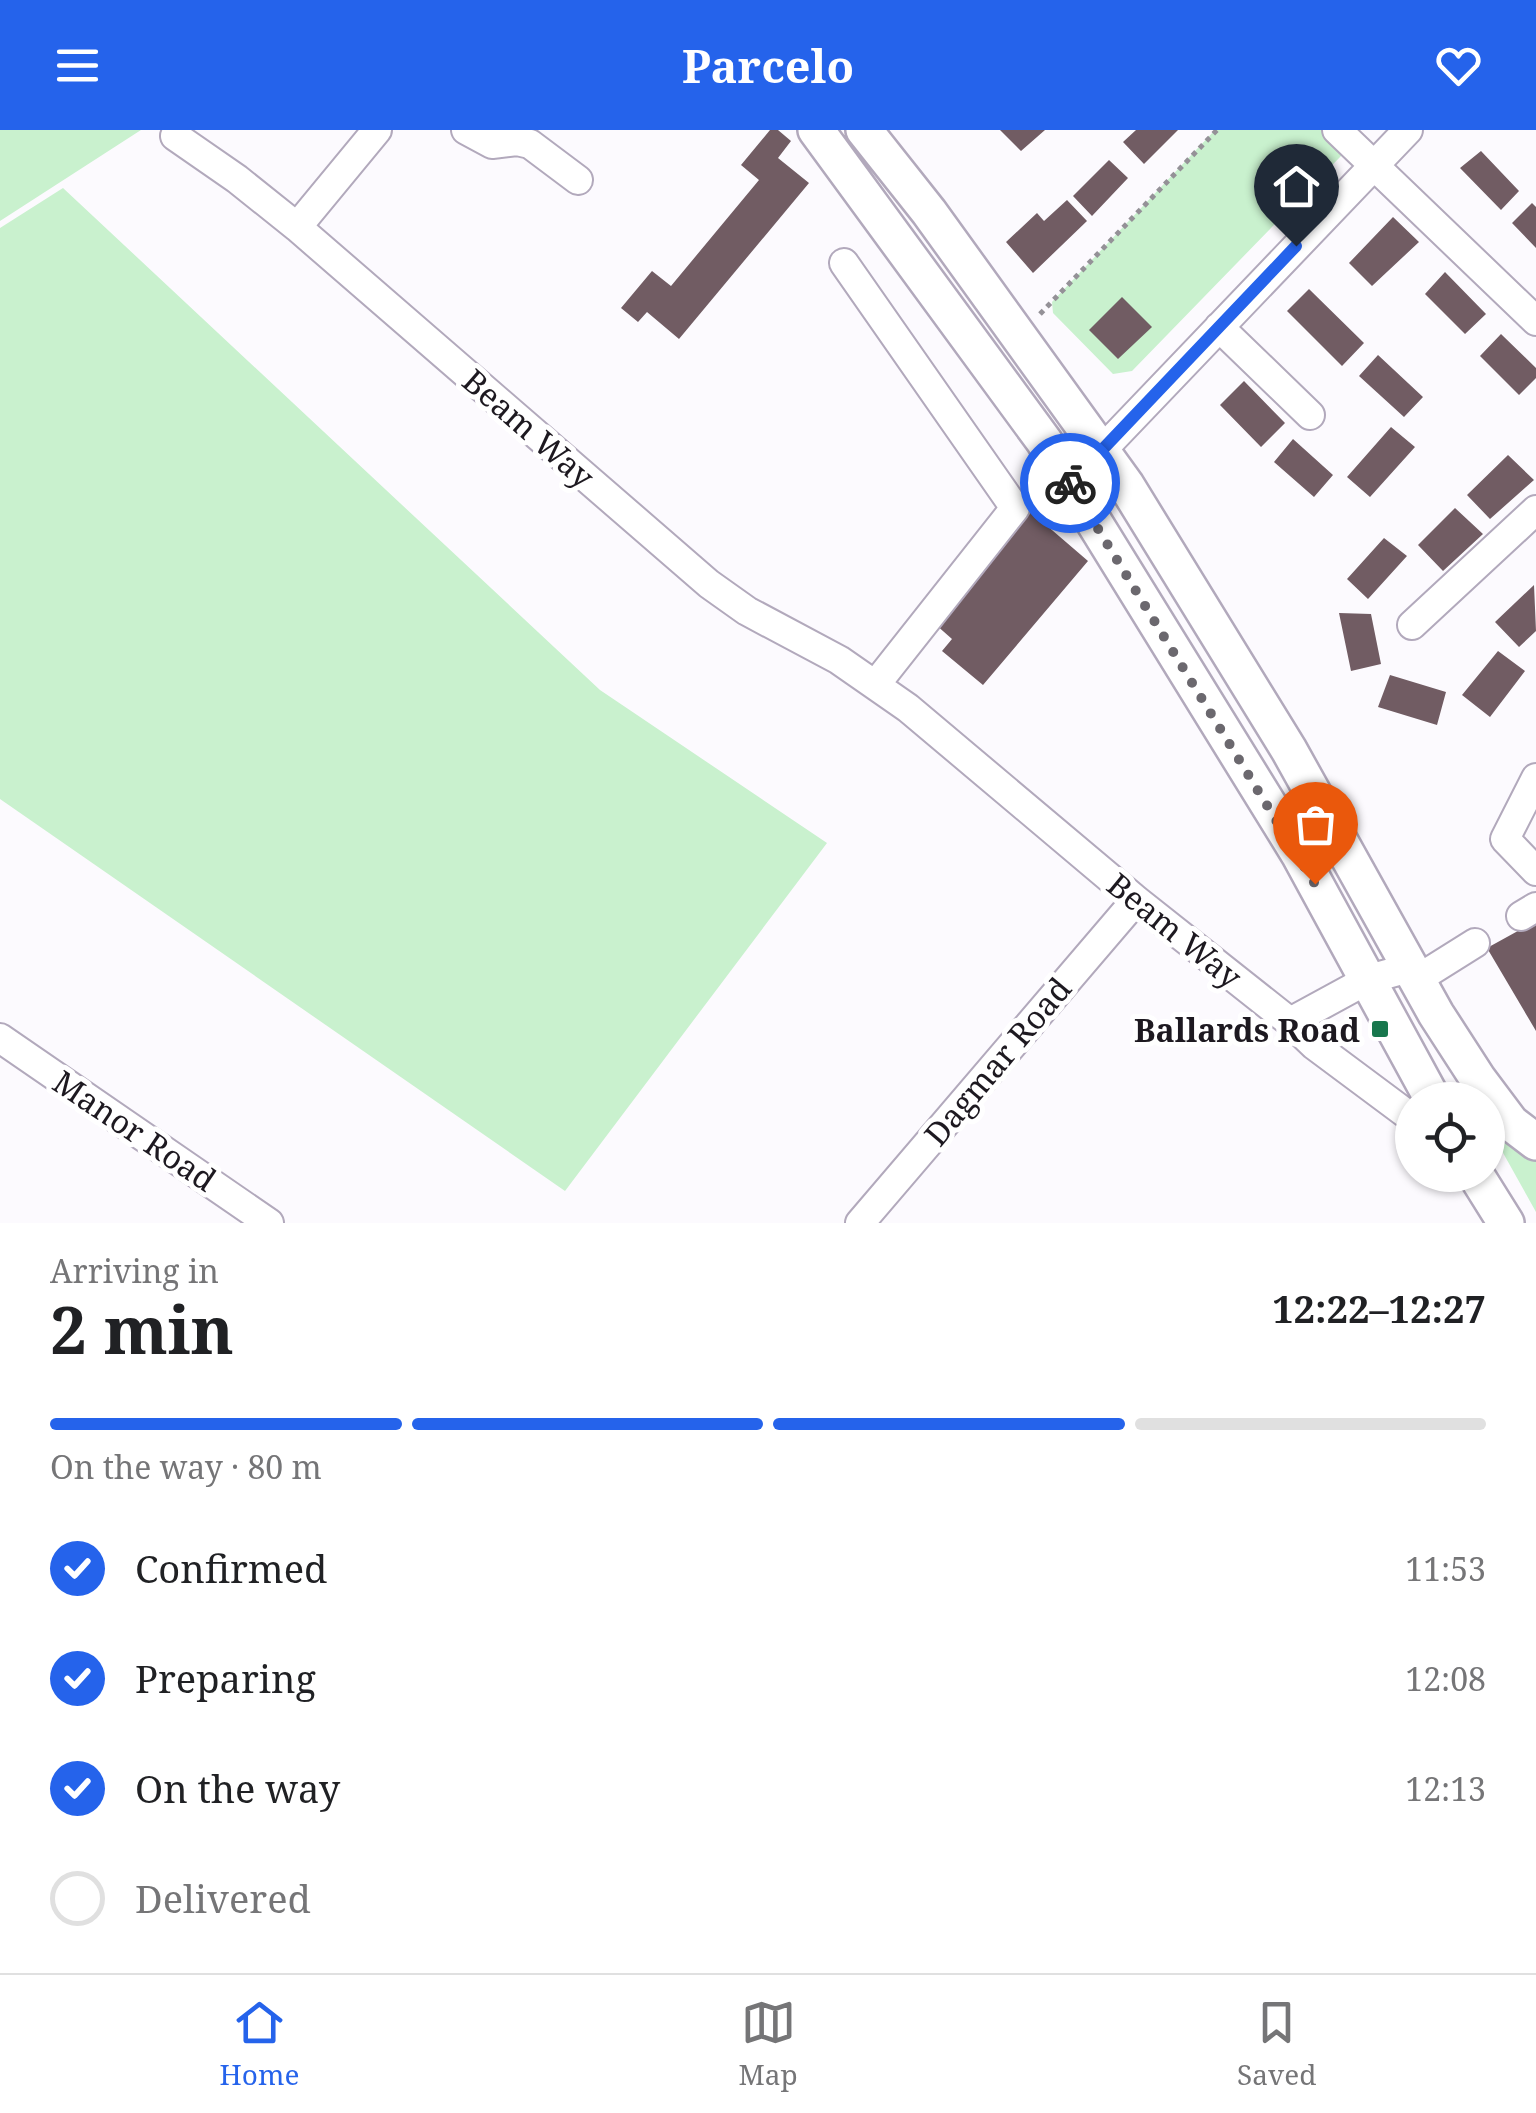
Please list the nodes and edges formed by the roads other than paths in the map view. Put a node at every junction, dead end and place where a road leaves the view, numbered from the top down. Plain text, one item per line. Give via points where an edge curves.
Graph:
1 (378, 130) edge
2 (466, 130) edge
3 (816, 130) edge
4 (864, 130) edge
5 (1338, 130) edge
6 (1408, 130) edge
7 (175, 136) dead end
8 (1374, 166) junction
9 (578, 180) dead end
10 (297, 227) junction
11 (844, 264) dead end
12 (1536, 321) edge
13 (1220, 327) junction
14 (1310, 416) dead end
15 (1102, 450) junction
16 (1066, 476) junction
17 (1536, 510) edge
18 (1412, 625) dead end
19 (876, 684) junction
20 (1536, 778) edge
21 (1536, 872) edge
22 (1136, 900) junction
23 (1475, 944) dead end
24 (1413, 974) junction
25 (1368, 980) junction
26 (1290, 1022) junction
27 (0, 1038) edge
28 (1424, 1082) edge
29 (1395, 1106) edge
30 (1536, 1142) edge
31 (1487, 1192) edge
32 (260, 1220) edge
33 (860, 1223) edge
34 (1506, 1223) edge

1 - 10 street
2 - 9 street via 492,144 530,144
3 - 16 main road
4 - 15 main road
5 - 8 street
6 - 8 street
7 - 10 street, Beam Way
8 - 12 street
8 - 13 street
10 - 19 street, Beam Way via 709,584
11 - 19 street via 1014,508
13 - 14 street
13 - 15 street
15 - 16 main road
15 - 24 main road via 1289,750
16 - 25 main road via 1299,854
17 - 18 street
19 - 22 street, Beam Way
20 - 21 street via 1505,839
22 - 26 street, Beam Way
22 - 33 street, Dagmar Road
23 - 24 street
24 - 25 street
24 - 30 main road via 1478,1079 1511,1123
25 - 26 street
25 - 28 main road
26 - 29 street, Beam Way
27 - 32 street, Manor Road
31 - 34 main road

